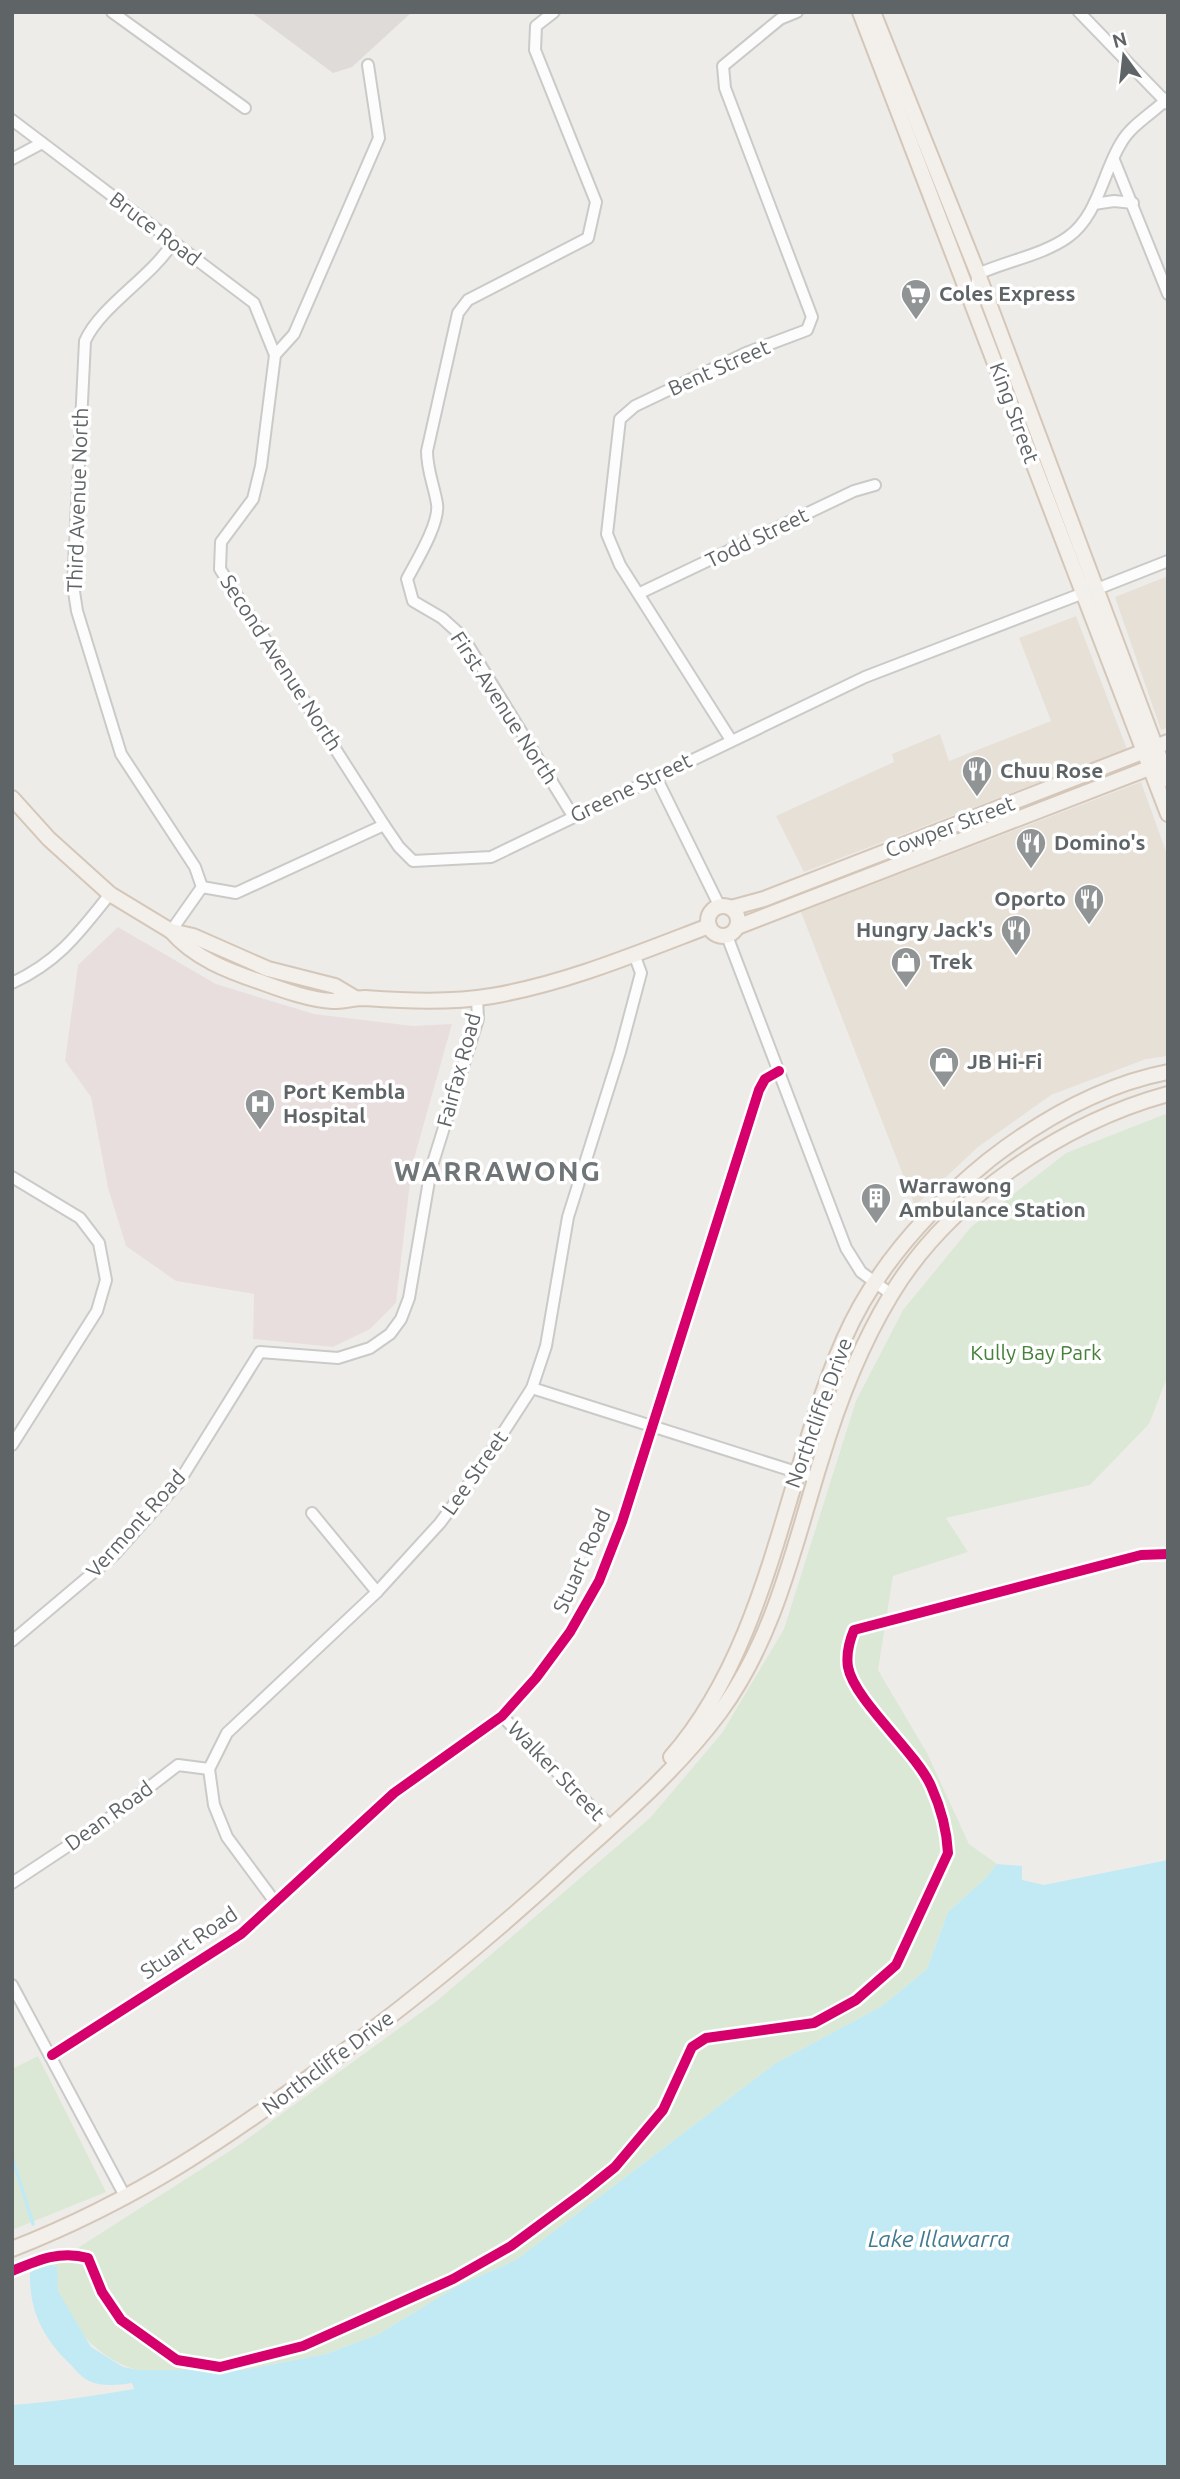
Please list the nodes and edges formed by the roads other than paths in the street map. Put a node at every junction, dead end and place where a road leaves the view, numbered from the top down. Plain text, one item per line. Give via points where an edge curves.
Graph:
1 (112, 12) edge
2 (554, 12) edge
3 (797, 12) edge
4 (860, 12) edge
5 (873, 12) edge
6 (1079, 12) edge
7 (368, 65) dead end
8 (1167, 101) edge
9 (245, 108) dead end
10 (12, 120) edge
11 (42, 143) junction
12 (12, 159) edge
13 (1114, 160) junction
14 (1133, 203) junction
15 (1094, 204) junction
16 (172, 244) junction
17 (978, 274) junction
18 (1168, 294) edge
19 (974, 307) junction
20 (275, 355) junction
21 (875, 485) dead end
22 (1083, 552) junction
23 (1168, 561) edge
24 (1097, 589) junction
25 (640, 593) junction
26 (1081, 594) junction
27 (731, 740) junction
28 (1156, 746) edge
29 (1160, 763) edge
30 (656, 777) junction
31 (1168, 780) edge
32 (12, 798) edge
33 (1168, 814) edge
34 (573, 816) junction
35 (384, 825) junction
36 (202, 887) junction
37 (110, 894) junction
38 (726, 907) junction
39 (709, 926) junction
40 (171, 931) junction
41 (732, 931) junction
42 (634, 954) junction
43 (245, 961) junction
44 (310, 980) junction
45 (12, 983) edge
46 (278, 988) junction
47 (355, 998) junction
48 (477, 998) junction
49 (779, 1071) junction
50 (1168, 1072) edge
51 (1168, 1094) edge
52 (12, 1177) edge
53 (874, 1283) junction
54 (891, 1294) junction
55 (260, 1352) joint
56 (532, 1388) junction
57 (652, 1429) junction
58 (12, 1445) edge
59 (797, 1472) junction
60 (815, 1479) junction
61 (312, 1513) dead end
62 (377, 1592) junction
63 (12, 1641) edge
64 (502, 1716) junction
65 (209, 1769) junction
66 (611, 1827) junction
67 (12, 1883) edge
68 (275, 1902) junction
69 (12, 1985) edge
70 (52, 2055) junction
71 (126, 2198) junction
72 (12, 2249) edge

1 - 9 street
2 - 34 street, First Avenue North via 536,26 535,50 596,202 588,238 468,300 457,313 427,451 426,471 438,506 437,517 407,579 413,601 463,637
3 - 25 street, Bent Street via 780,19 723,66 725,88 812,317 807,330 746,353 635,406 620,419 607,534 620,565
4 - 19 main road, King Street
5 - 17 main road, King Street
6 - 8 street
7 - 20 street via 379,138 374,154 294,334
8 - 13 street via 1129,131
10 - 11 street, Bruce Road
11 - 12 street
11 - 16 street, Bruce Road
13 - 14 street
13 - 15 street
14 - 15 street
14 - 18 street
15 - 17 street via 1070,236
16 - 20 street, Bruce Road via 254,303
16 - 36 street, Third Avenue North via 94,325 85,341 74,597 121,754 195,867
17 - 19 street
17 - 22 main road, King Street
19 - 26 main road, King Street
20 - 35 street, Second Avenue North via 253,499 221,542 220,569
21 - 25 street, Todd Street
22 - 24 main road, King Street
22 - 26 street
23 - 24 street
24 - 28 main road, King Street
25 - 27 street, Bent Street
26 - 27 street, Greene Street via 865,677
26 - 28 main road, King Street
27 - 30 street, Greene Street
28 - 29 main road, King Street
28 - 38 main road, Cowper Street via 764,899
29 - 31 main road, King Street
29 - 33 main road, King Street
29 - 41 main road, Cowper Street
30 - 34 street, Greene Street
30 - 38 street
32 - 37 main road
34 - 35 street, Greene Street via 491,857 413,861
35 - 36 street via 236,893
36 - 40 street
37 - 40 main road
37 - 45 street via 68,947 40,970
38 - 39 main road via 709,916
38 - 41 main road via 737,915
39 - 41 main road via 715,933
39 - 42 main road
40 - 43 main road via 193,936
40 - 46 main road via 186,949
41 - 49 street
42 - 48 main road via 570,977
42 - 56 street, Lee Street via 641,973 568,1217 546,1346
43 - 44 main road
43 - 46 main road via 250,970 270,978
44 - 46 main road
44 - 47 main road via 335,986
46 - 47 main road via 334,1001
47 - 48 main road
48 - 55 street, Fairfax Road via 478,1020 431,1168 409,1298 401,1319 370,1348 338,1358
49 - 53 street via 846,1248
49 - 57 street, Stuart Road via 765,1079 759,1090
50 - 53 main road, Northcliffe Drive via 1100,1093 1058,1113 1001,1151 924,1219
51 - 54 main road, Northcliffe Drive via 1114,1111 1044,1148 987,1189 926,1246
52 - 58 street via 80,1218 99,1243 106,1280 97,1311
53 - 54 street
53 - 59 main road, Northcliffe Drive via 844,1337
54 - 60 main road, Northcliffe Drive via 852,1371
55 - 63 street, Vermont Road via 179,1482 114,1555
56 - 57 street
56 - 62 street, Lee Street via 440,1523
57 - 59 street
57 - 64 street, Stuart Road via 599,1581 570,1632
59 - 60 street
59 - 66 main road, Northcliffe Drive via 749,1621 718,1688 682,1745
60 - 66 main road, Northcliffe Drive via 772,1620 749,1668 690,1751
61 - 62 street
62 - 65 street, Lee Street via 247,1711 227,1733
64 - 66 street, Walker Street
64 - 68 street, Stuart Road via 394,1793
65 - 67 street, Dean Road via 178,1765 104,1822
65 - 68 street via 214,1805 227,1837
66 - 71 main road, Northcliffe Drive via 411,2002 243,2127
68 - 70 street, Stuart Road via 241,1934
69 - 70 street
70 - 71 street
71 - 72 main road, Northcliffe Drive

